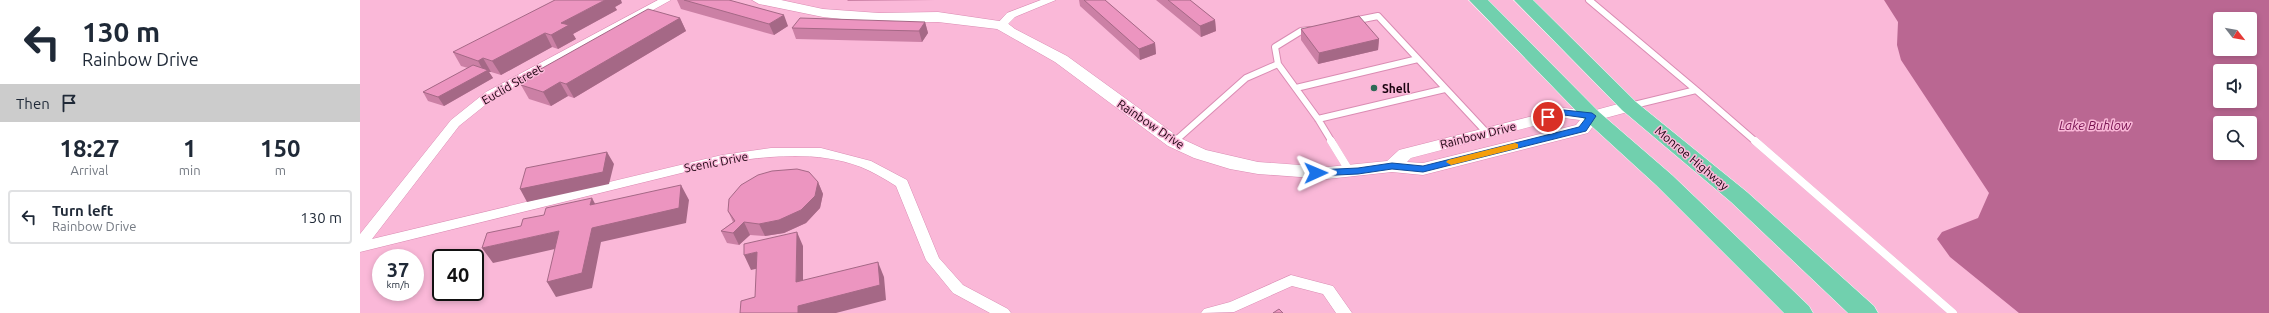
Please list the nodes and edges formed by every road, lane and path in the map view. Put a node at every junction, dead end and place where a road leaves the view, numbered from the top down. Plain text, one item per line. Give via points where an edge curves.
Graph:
1 (666, 0) edge
2 (759, 0) edge
3 (1051, 0) edge
4 (1478, 0) edge
5 (1523, 0) edge
6 (1589, 0) edge
7 (1347, 22) edge
8 (1001, 25) junction
9 (1317, 28) edge
10 (1418, 59) junction
11 (1278, 64) junction
12 (1388, 66) junction
13 (1370, 71) junction
14 (1393, 72) dead end
15 (1349, 75) junction
16 (1375, 76) dead end
17 (1354, 81) dead end
18 (1296, 88) junction
19 (1445, 89) junction
20 (1409, 90) dead end
21 (1696, 90) junction
22 (1390, 95) dead end
23 (1415, 96) junction
24 (1370, 99) dead end
25 (1395, 101) junction
26 (1351, 104) dead end
27 (1375, 105) junction
28 (1629, 106) junction
29 (1355, 110) junction
30 (1592, 116) junction
31 (1318, 119) junction
32 (1487, 133) junction
33 (1174, 142) junction
34 (1392, 166) junction
35 (1350, 172) junction
36 (360, 246) edge
37 (1003, 313) edge
38 (1209, 313) edge
39 (1344, 313) edge
40 (1800, 313) edge
41 (1865, 313) edge
42 (1953, 313) edge

1 - 36 street, Euclid Street via 490,95 467,113 455,123
2 - 8 street, Rainbow Drive via 823,13 879,18 938,17
3 - 8 street via 1011,15
4 - 30 highway
5 - 28 highway, Monroe Highway
6 - 21 lane
7 - 10 lane via 1378,16
8 - 33 street, Rainbow Drive via 1061,59
9 - 11 lane via 1301,31 1275,47
10 - 12 lane
10 - 19 lane
11 - 18 lane
11 - 33 lane via 1246,78
12 - 13 lane
12 - 14 lane
13 - 15 lane
13 - 16 lane
15 - 17 lane
15 - 18 lane via 1333,82
18 - 31 lane
19 - 23 lane
19 - 32 lane
20 - 23 lane
21 - 28 lane
21 - 42 lane
22 - 25 lane
23 - 25 lane
24 - 27 lane
25 - 27 lane
26 - 29 lane
27 - 29 lane
28 - 30 street, Rainbow Drive
28 - 41 highway, Monroe Highway via 1738,197
29 - 31 lane
30 - 32 street, Rainbow Drive via 1564,113
30 - 34 street, Rainbow Drive via 1582,129 1423,169
30 - 40 highway via 1664,180
31 - 35 lane
32 - 34 street, Rainbow Drive via 1405,154
33 - 35 street, Rainbow Drive via 1200,154 1258,168
34 - 35 street, Rainbow Drive
36 - 37 street, Scenic Drive via 722,160 771,152 821,152 866,164 902,183 934,260 958,289
38 - 39 street via 1234,306 1291,280 1328,290

